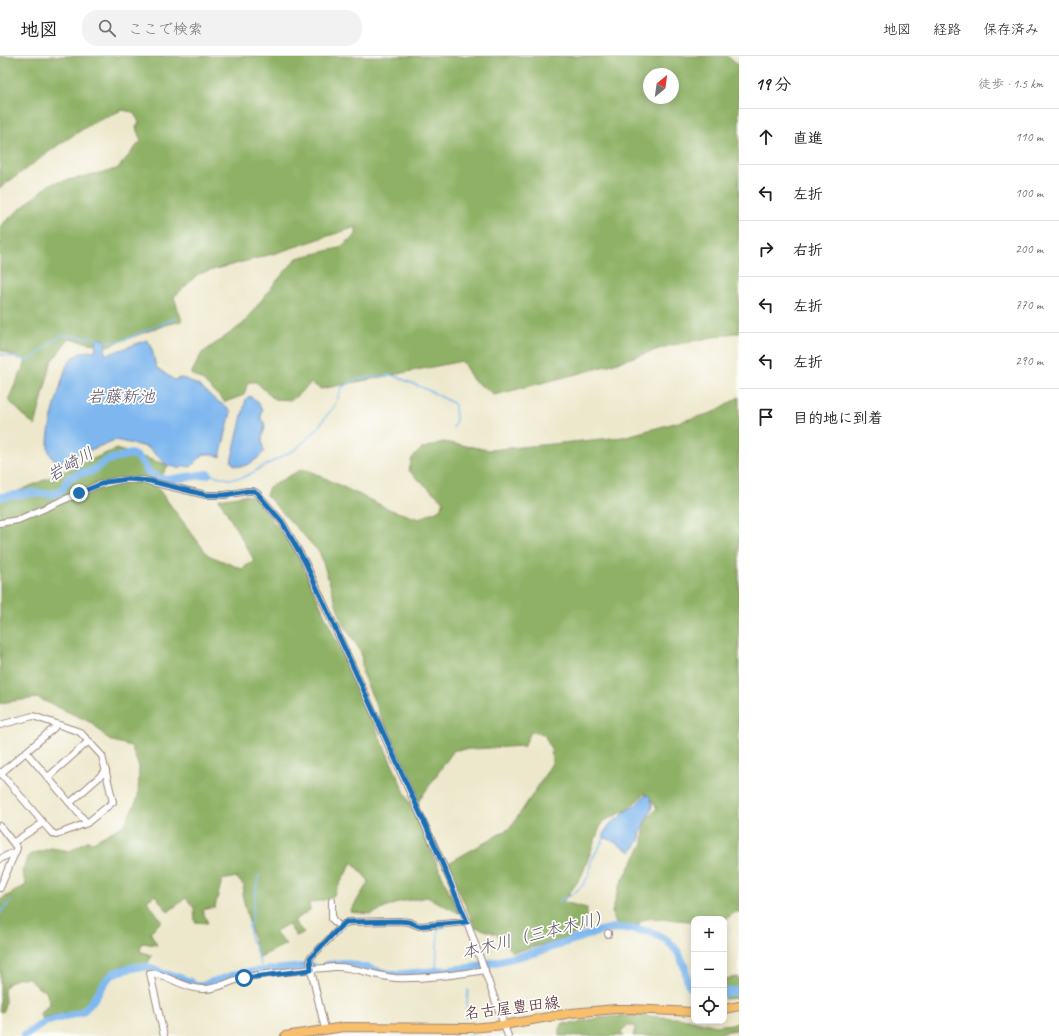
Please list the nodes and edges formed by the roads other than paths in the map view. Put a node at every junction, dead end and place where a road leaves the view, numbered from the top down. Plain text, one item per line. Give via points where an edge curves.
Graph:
1 (0, 523) edge
2 (56, 724) junction
3 (0, 725) edge
4 (89, 741) junction
5 (26, 752) junction
6 (106, 771) junction
7 (0, 773) edge
8 (48, 777) junction
9 (70, 803) junction
10 (87, 823) junction
11 (43, 824) junction
12 (0, 826) edge
13 (14, 842) junction
14 (16, 851) junction
15 (0, 859) edge
16 (0, 888) edge
17 (332, 901) dead end
18 (467, 922) junction
19 (340, 927) junction
20 (311, 970) junction
21 (485, 970) junction
22 (739, 1006) edge
23 (727, 1008) edge
24 (691, 1012) edge
25 (504, 1025) junction
26 (325, 1029) junction
27 (317, 1033) edge
28 (164, 1036) edge
29 (285, 1036) edge
30 (508, 1036) edge

1 - 18 street via 18,520 98,485 120,480 143,480 206,495 225,495 250,490 257,493 282,522 305,562 431,837
2 - 3 street via 33,716
2 - 4 street via 80,732
2 - 5 street
4 - 6 street via 102,756
4 - 8 street
5 - 7 street
5 - 8 street
6 - 9 street
6 - 10 street via 113,802
7 - 11 street
8 - 9 street
9 - 10 street
10 - 11 street via 56,835
11 - 13 street
12 - 13 street
13 - 14 street via 18,848
14 - 15 street
14 - 16 street
17 - 19 street via 332,919
18 - 19 street via 419,926 399,921 346,922
18 - 21 street
19 - 20 street via 310,958
20 - 21 street via 349,967 394,978
20 - 26 street
20 - 28 street via 244,978 201,990 150,973
21 - 25 street
22 - 23 main road
24 - 25 main road, 名古屋豊田線 via 616,1009
25 - 26 main road, 名古屋豊田線 via 471,1028
25 - 30 street
26 - 27 main road, 名古屋豊田線
27 - 29 main road, 名古屋豊田線

